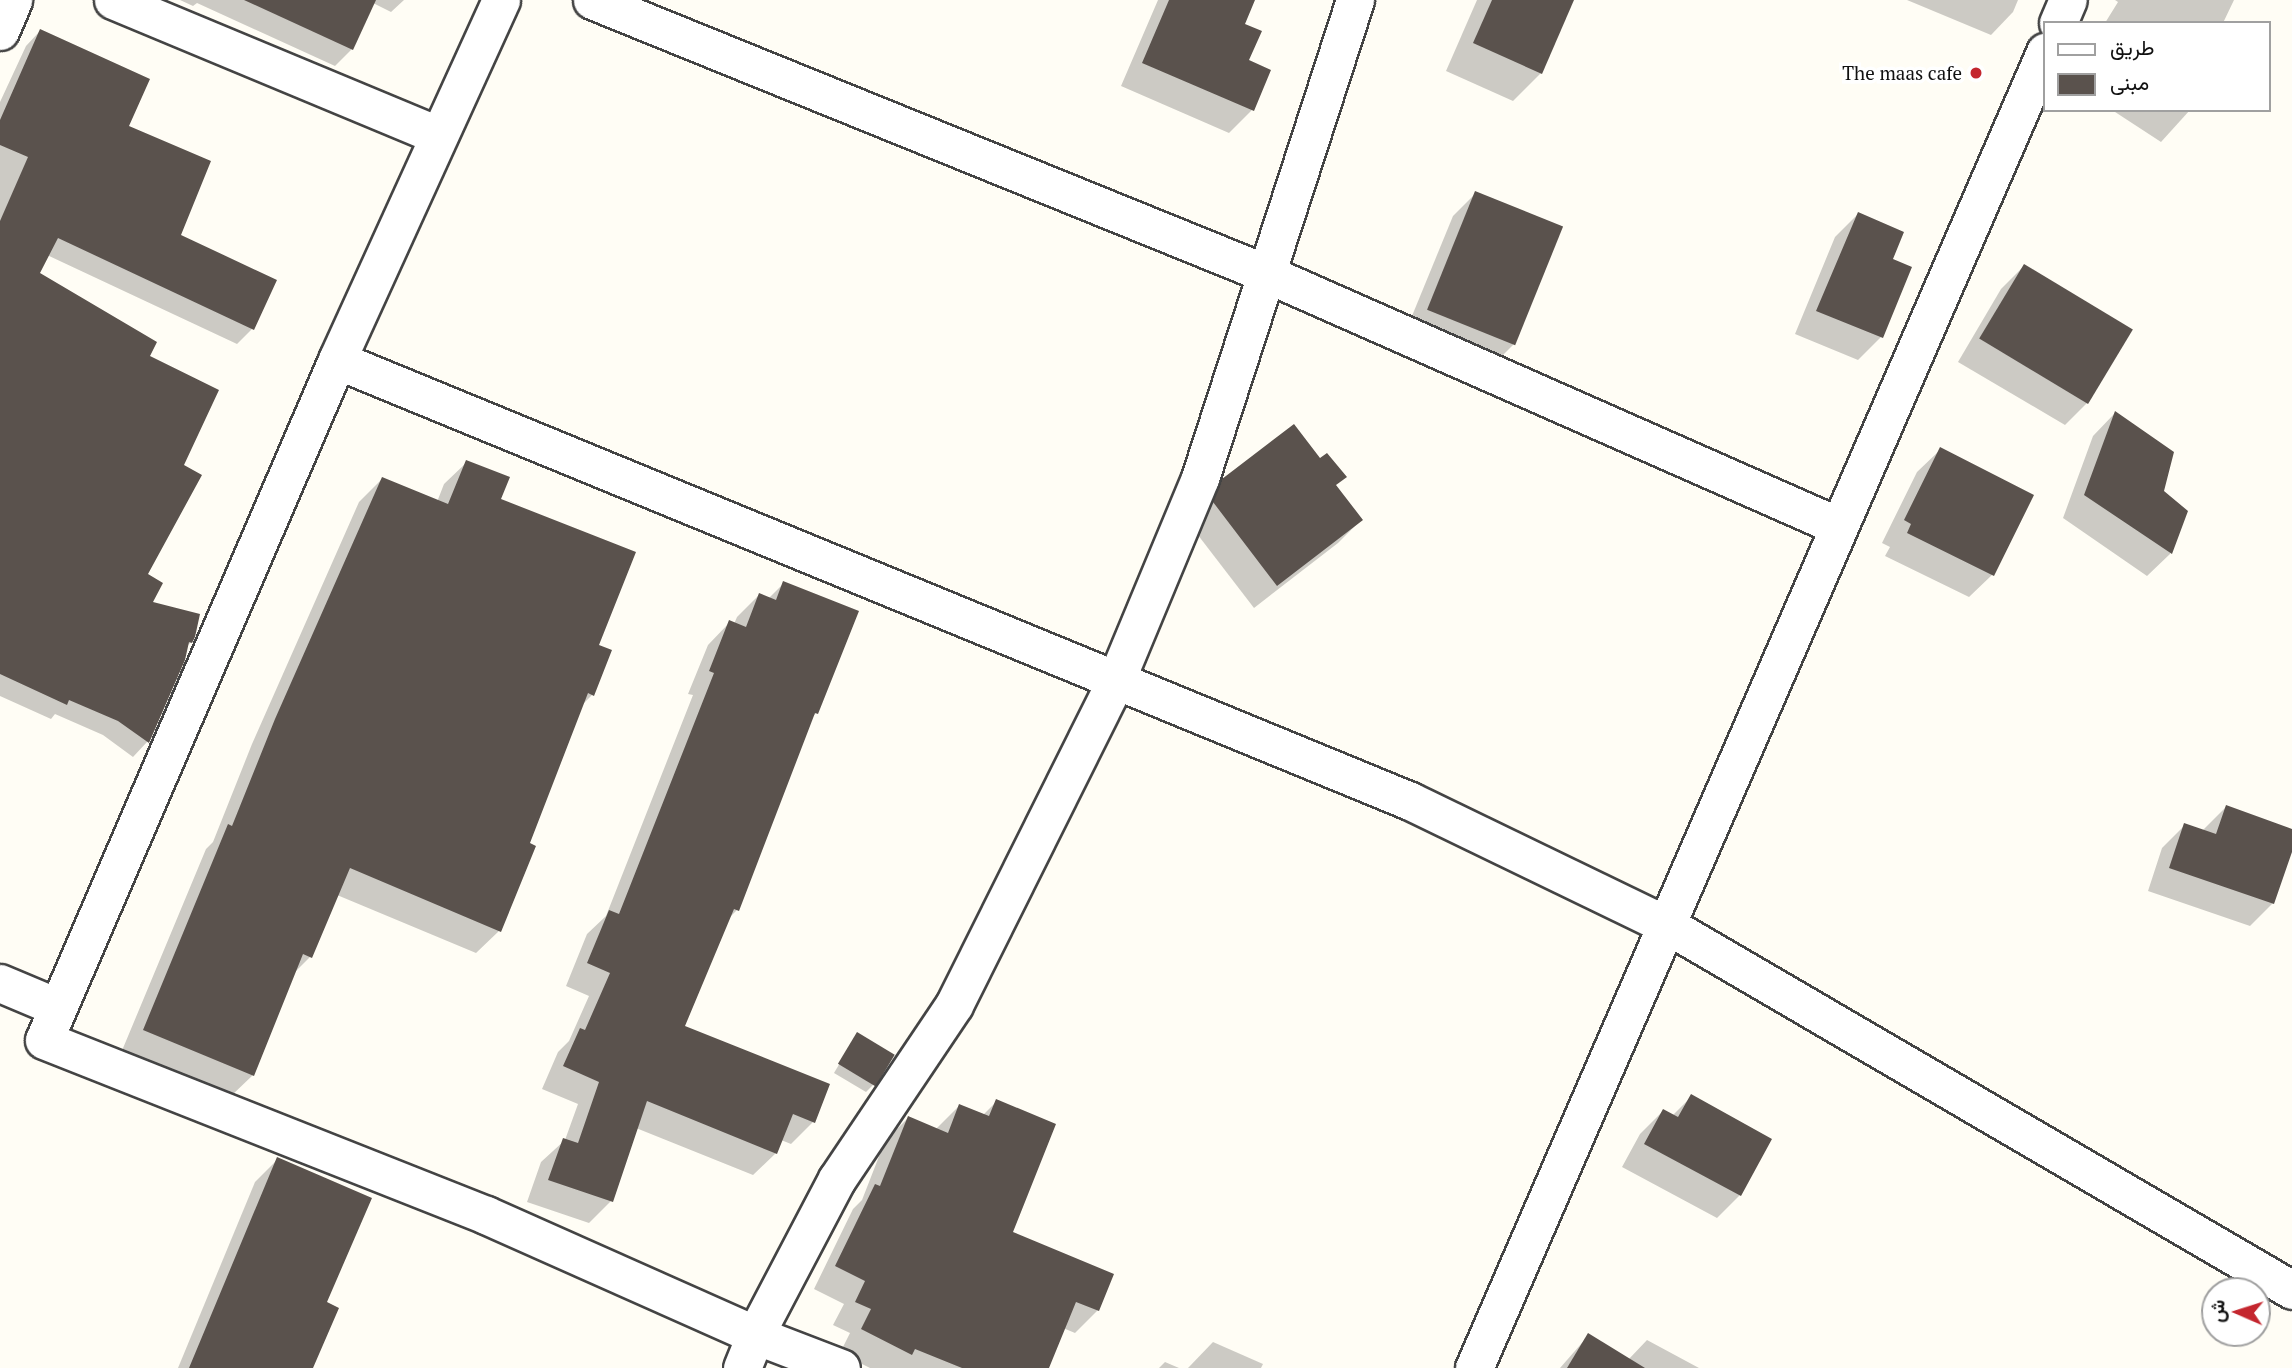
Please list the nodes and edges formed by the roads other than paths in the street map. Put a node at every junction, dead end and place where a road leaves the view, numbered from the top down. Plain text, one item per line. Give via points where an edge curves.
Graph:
1 (13, 0) edge
2 (113, 0) edge
3 (501, 0) edge
4 (592, 0) edge
5 (1355, 0) edge
6 (2068, 0) edge
7 (2059, 21) edge
8 (0, 31) edge
9 (2044, 54) edge
10 (438, 135) junction
11 (1265, 273) junction
12 (337, 360) junction
13 (1838, 526) junction
14 (1116, 680) junction
15 (1667, 925) junction
16 (0, 983) edge
17 (57, 1007) junction
18 (2292, 1290) edge
19 (749, 1352) edge
20 (841, 1368) edge
21 (1474, 1368) edge

1 - 8 street
2 - 10 street
3 - 10 street
4 - 11 street
5 - 11 street
6 - 7 street
9 - 13 street
10 - 12 street
11 - 13 street
11 - 14 street via 1200,478
12 - 14 street
12 - 17 street
13 - 15 street
14 - 15 street via 1410,801
14 - 19 street via 954,1005 836,1179
15 - 18 street
15 - 21 street
16 - 17 street
17 - 19 street via 44,1040 486,1215
19 - 20 street

